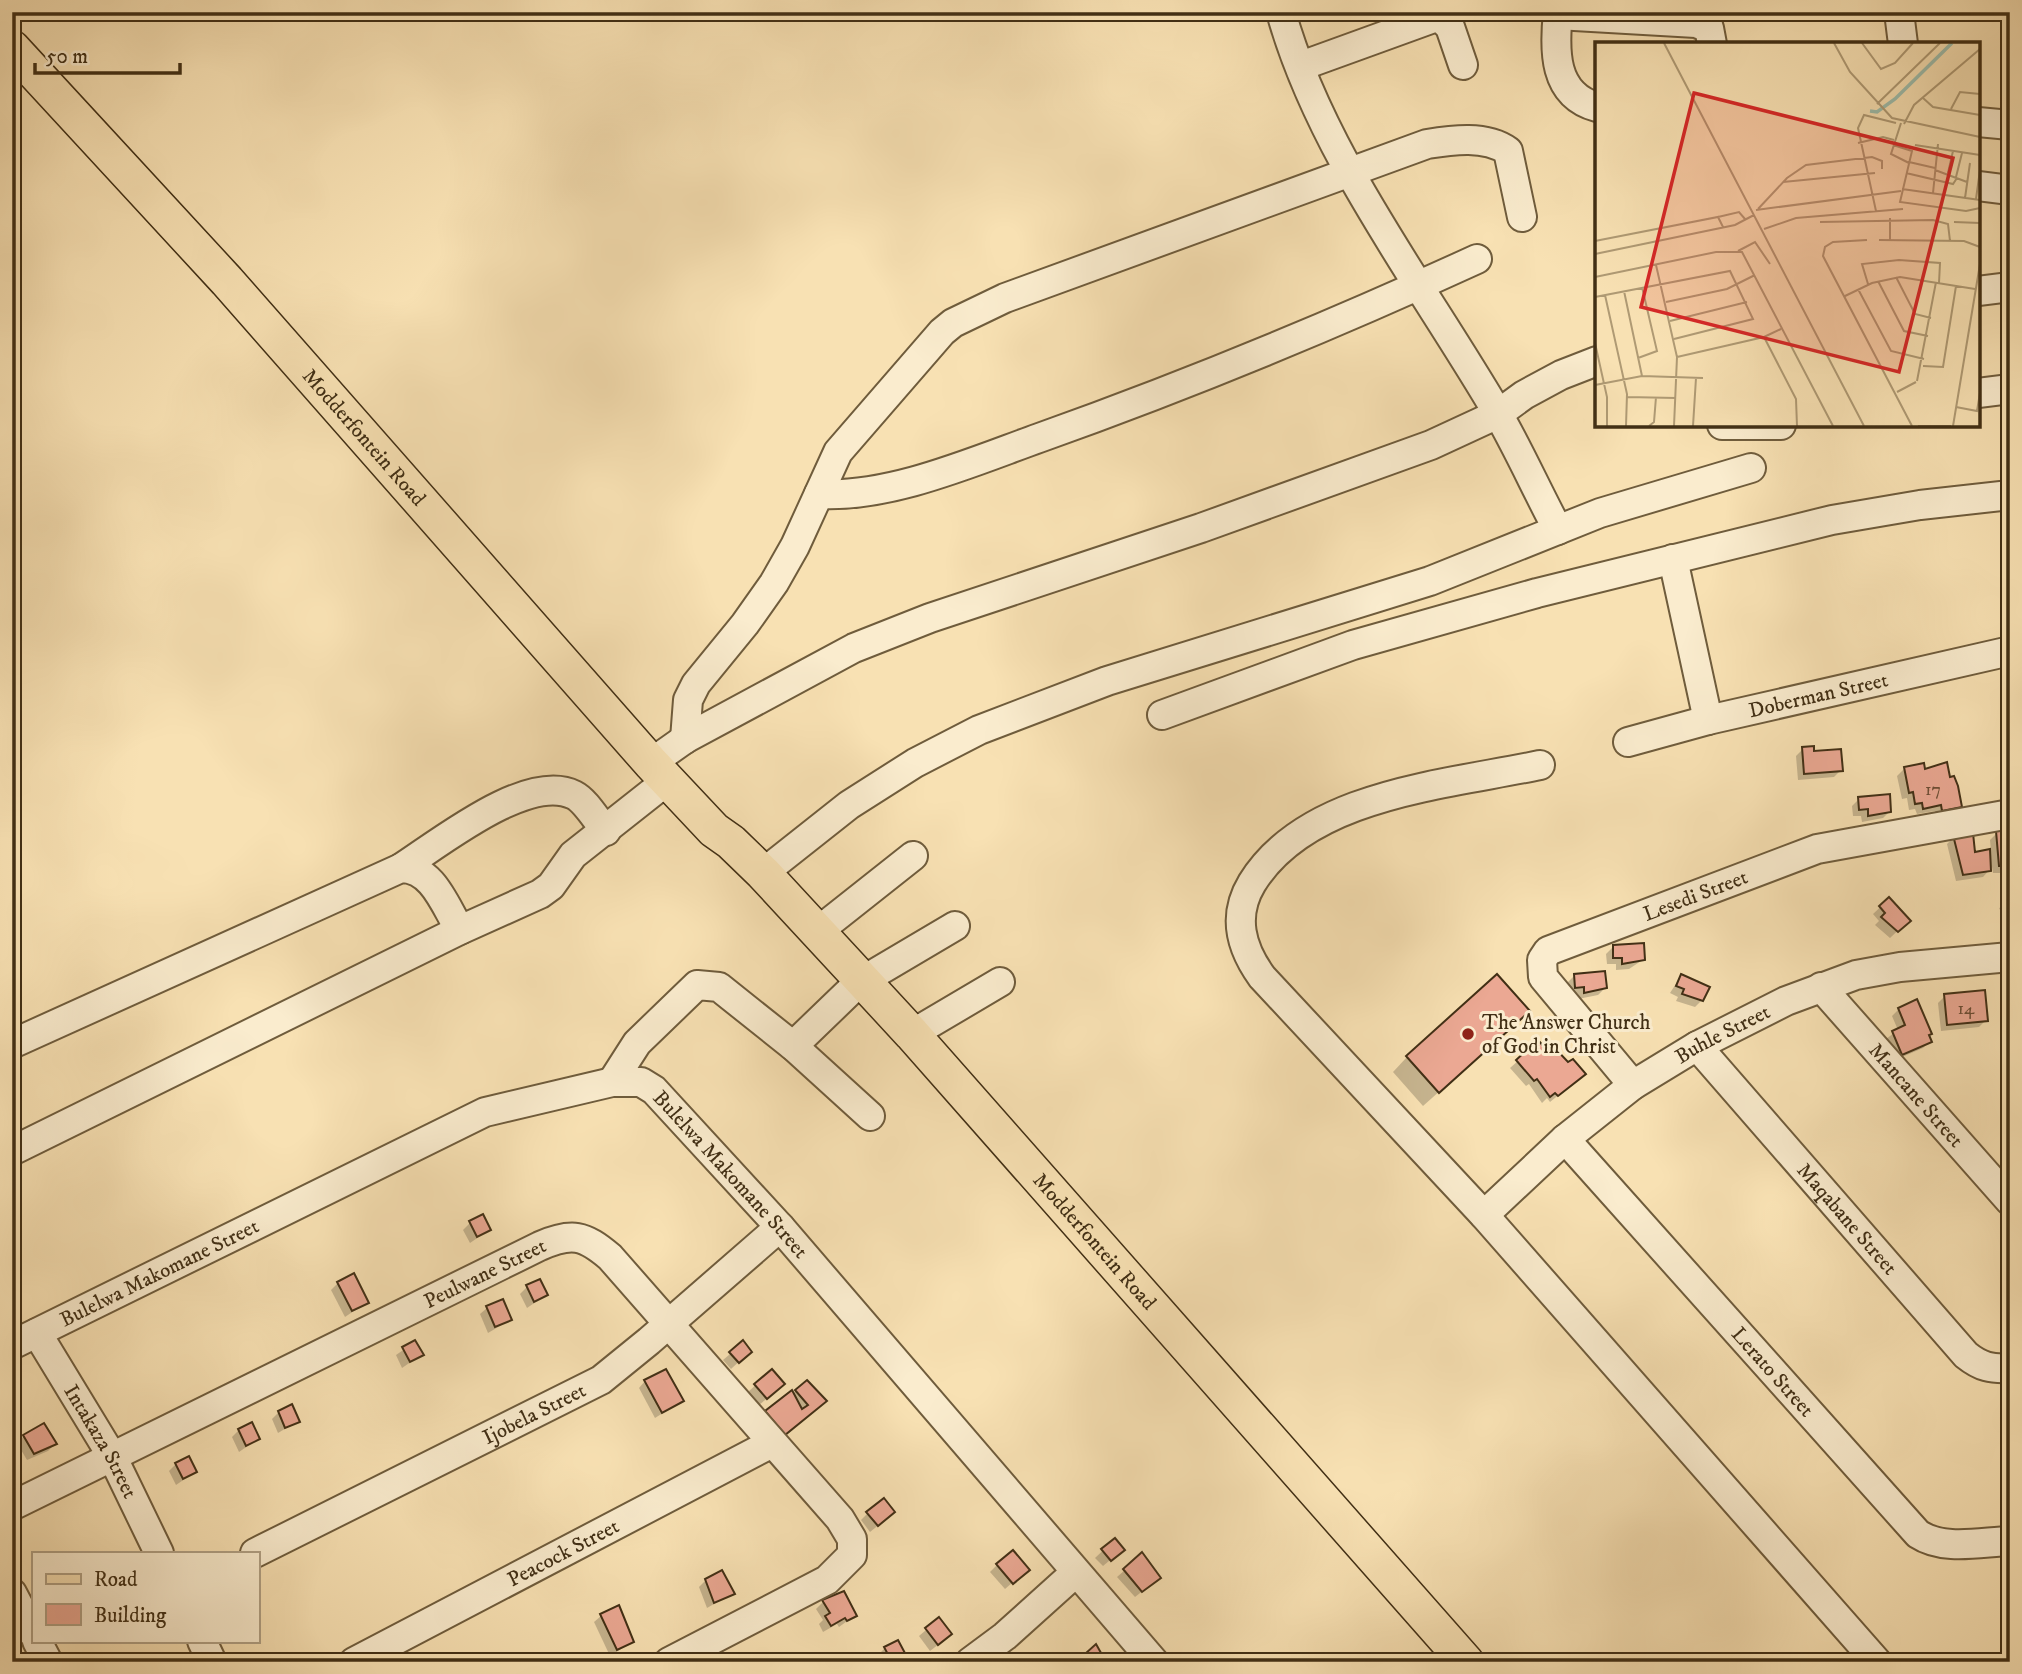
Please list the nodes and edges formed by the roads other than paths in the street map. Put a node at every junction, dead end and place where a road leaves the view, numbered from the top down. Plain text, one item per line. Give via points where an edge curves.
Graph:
1 (1281, 12) edge
2 (1899, 12) edge
3 (1440, 14) edge
4 (1558, 14) edge
5 (1712, 42) edge
6 (1903, 42) edge
7 (12, 48) edge
8 (1301, 65) junction
9 (1463, 65) dead end
10 (1595, 106) edge
11 (1980, 122) edge
12 (2010, 125) edge
13 (1352, 172) junction
14 (1980, 186) edge
15 (2010, 190) edge
16 (1522, 217) dead end
17 (1476, 259) dead end
18 (2010, 286) edge
19 (1417, 287) junction
20 (1980, 291) edge
21 (1595, 362) edge
22 (2010, 389) edge
23 (1980, 393) edge
24 (1498, 414) junction
25 (1751, 468) dead end
26 (819, 494) junction
27 (2010, 495) edge
28 (1558, 530) junction
29 (1673, 559) junction
30 (2010, 651) edge
31 (1162, 715) dead end
32 (1709, 720) junction
33 (685, 739) junction
34 (1628, 742) dead end
35 (1540, 765) dead end
36 (660, 772) junction
37 (2010, 814) edge
38 (714, 830) junction
39 (606, 831) junction
40 (914, 856) dead end
41 (401, 868) junction
42 (763, 873) junction
43 (955, 926) dead end
44 (460, 930) junction
45 (817, 932) junction
46 (2010, 957) edge
47 (1000, 982) dead end
48 (856, 986) junction
49 (1821, 987) junction
50 (912, 1034) junction
51 (12, 1044) edge
52 (793, 1046) junction
53 (1697, 1046) junction
54 (612, 1082) junction
55 (1633, 1085) junction
56 (870, 1116) dead end
57 (1565, 1139) junction
58 (12, 1151) edge
59 (2010, 1201) edge
60 (1484, 1215) junction
61 (780, 1227) junction
62 (668, 1325) junction
63 (25, 1339) edge
64 (2010, 1367) edge
65 (772, 1443) junction
66 (113, 1458) junction
67 (12, 1506) edge
68 (2010, 1541) edge
69 (159, 1552) edge
70 (257, 1552) edge
71 (1075, 1573) junction
72 (12, 1593) edge
73 (32, 1631) edge
74 (38, 1642) edge
75 (202, 1642) edge
76 (681, 1659) edge
77 (48, 1662) edge
78 (212, 1662) edge
79 (354, 1662) edge
80 (970, 1662) edge
81 (1154, 1662) edge
82 (1437, 1662) edge
83 (1466, 1662) edge
84 (1877, 1662) edge

1 - 8 street
2 - 6 street
3 - 8 street
3 - 9 street via 1450,27
4 - 5 street via 1696,23 1709,28
4 - 10 street via 1555,44 1563,83 1577,98
7 - 36 main road, Modderfontein Road via 227,281
8 - 13 street
11 - 12 street
13 - 16 street via 1427,144 1500,145 1512,158
13 - 19 street
13 - 26 street via 1005,298 953,323 854,430
14 - 15 street
17 - 19 street
18 - 20 street
19 - 24 street
19 - 26 street via 1195,381 965,465 876,490
21 - 24 street via 1524,395
22 - 23 street
24 - 28 street
24 - 33 street via 1431,445 867,643
25 - 28 street via 1651,496
26 - 33 street via 774,583 695,684 688,700
27 - 29 street via 1832,520
28 - 42 street via 1430,581 1107,681 979,730 849,805
29 - 31 street via 1353,645
29 - 32 street
30 - 32 street, Doberman Street
32 - 34 street, Doberman Street
33 - 36 street
35 - 60 street via 1377,800 1318,822 1292,838 1258,873 1245,894 1240,929 1243,946 1262,977
36 - 38 main road, Modderfontein Road
36 - 39 street
37 - 55 street, Lesedi Street via 1817,849 1548,951 1542,960 1543,977
38 - 42 main road, Modderfontein Road
38 - 48 main road, Modderfontein Road via 747,879
39 - 41 street via 576,796 551,789 501,806
39 - 44 street via 573,855 541,894
40 - 45 street
41 - 44 street via 415,868 426,875
41 - 51 street
42 - 45 main road, Modderfontein Road
43 - 48 street
44 - 58 street
45 - 48 main road, Modderfontein Road
46 - 49 street, Buhle Street via 1900,967
47 - 50 street
48 - 50 main road, Modderfontein Road
48 - 52 street
48 - 82 main road, Modderfontein Road via 920,1078
49 - 53 street, Buhle Street
49 - 59 street, Mancane Street
50 - 83 main road, Modderfontein Road
52 - 54 street via 719,987 697,985 637,1043
52 - 56 street
53 - 55 street, Buhle Street
53 - 64 street, Maqabane Street via 1966,1355 1978,1365
54 - 61 street, Bulelwa Makomane Street via 641,1082 654,1090
54 - 63 street, Bulelwa Makomane Street via 485,1112
55 - 57 street, Buhle Street
57 - 60 street, Buhle Street
57 - 68 street, Lerato Street via 1918,1534 1942,1544
60 - 84 street
61 - 62 street, Ijobela Street
61 - 71 street, Bulelwa Makomane Street
62 - 65 street, Peulwane Street
62 - 66 street, Peulwane Street via 593,1243 574,1237 557,1239
62 - 70 street, Ijobela Street via 575,1395
63 - 66 street, Intakaza Street
65 - 76 street, Peulwane Street via 848,1530 852,1555 827,1580
65 - 79 street, Peacock Street
66 - 67 street, Peulwane Street
66 - 69 street, Intakaza Street
71 - 80 street
71 - 81 street, Bulelwa Makomane Street
72 - 73 street
74 - 77 street
75 - 78 street

